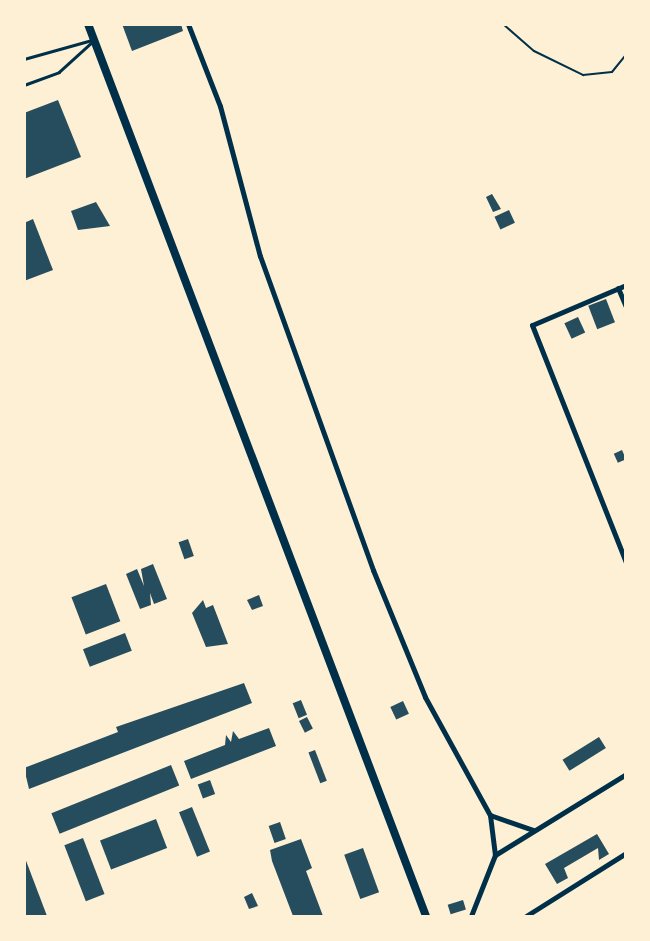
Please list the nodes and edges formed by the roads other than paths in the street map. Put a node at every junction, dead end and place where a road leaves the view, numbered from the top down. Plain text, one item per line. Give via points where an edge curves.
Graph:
1 (88, 24) edge
2 (187, 24) edge
3 (94, 40) junction
4 (24, 59) edge
5 (24, 85) edge
6 (625, 285) edge
7 (618, 288) junction
8 (625, 307) edge
9 (625, 563) edge
10 (625, 774) edge
11 (490, 816) junction
12 (535, 830) junction
13 (625, 853) edge
14 (495, 855) junction
15 (426, 916) edge
16 (471, 916) edge
17 (526, 916) edge

1 - 3 main road
2 - 11 street via 220,106 260,256 373,570 425,697
3 - 4 lane
3 - 5 lane via 60,72
3 - 15 main road
6 - 7 street
7 - 8 street
7 - 9 street via 542,316 532,325 532,335
10 - 12 street
11 - 12 street
11 - 14 street
12 - 14 street
13 - 17 street
14 - 16 street

